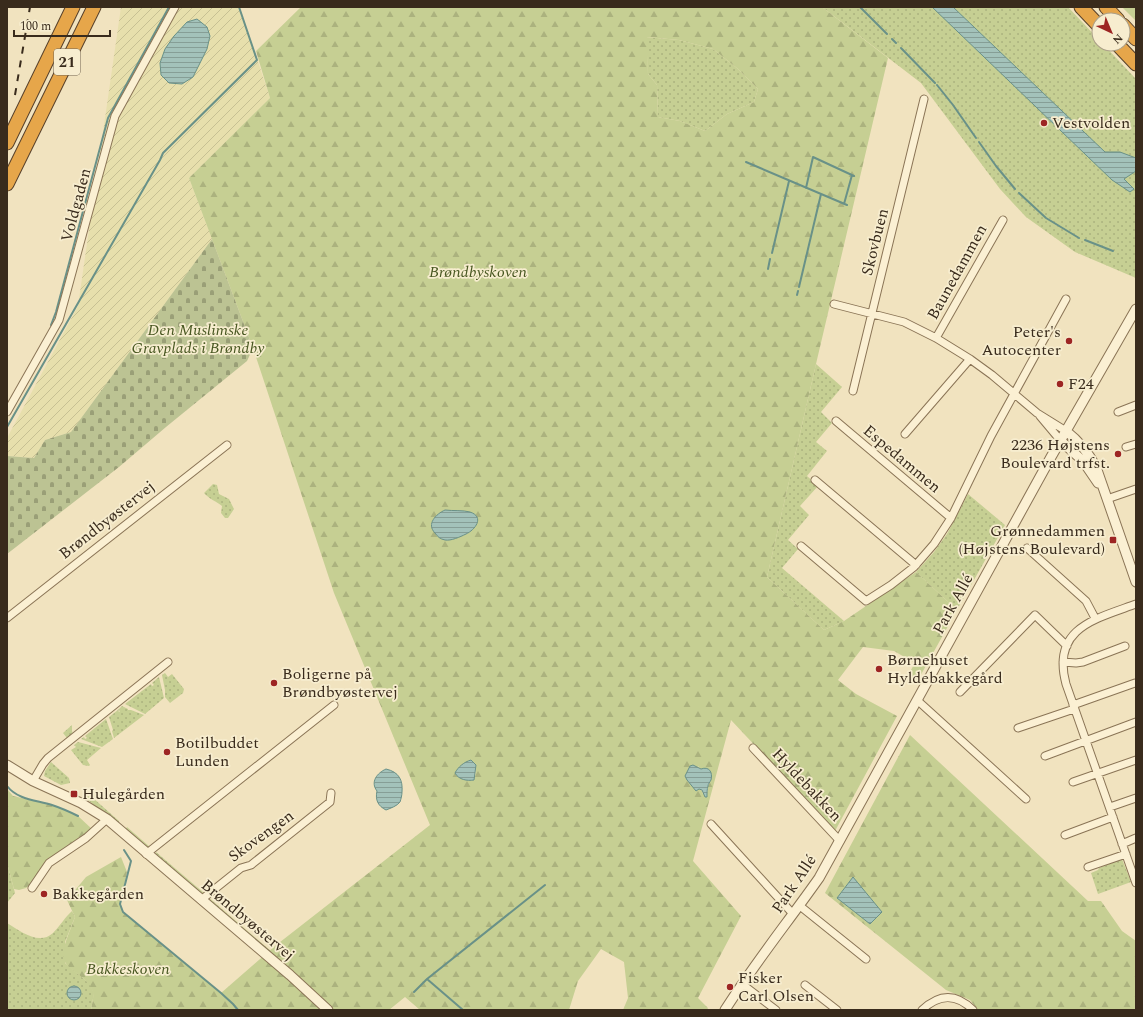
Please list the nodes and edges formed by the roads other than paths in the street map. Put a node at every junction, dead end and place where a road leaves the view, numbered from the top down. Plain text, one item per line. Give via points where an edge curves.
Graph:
1 (73, 7) edge
2 (94, 7) edge
3 (176, 7) edge
4 (1081, 7) edge
5 (1091, 18) edge
6 (1124, 52) edge
7 (1136, 64) edge
8 (924, 99) dead end
9 (7, 143) edge
10 (7, 184) edge
11 (1003, 220) dead end
12 (1066, 298) dead end
13 (834, 304) dead end
14 (1136, 308) edge
15 (872, 313) junction
16 (936, 338) junction
17 (970, 359) junction
18 (853, 391) dead end
19 (1014, 395) junction
20 (1136, 405) edge
21 (7, 412) edge
22 (1118, 412) dead end
23 (1037, 413) junction
24 (836, 421) dead end
25 (1066, 431) junction
26 (905, 434) dead end
27 (1061, 441) junction
28 (1136, 444) edge
29 (227, 445) dead end
30 (1126, 447) dead end
31 (815, 480) dead end
32 (1136, 489) edge
33 (1105, 495) junction
34 (951, 518) junction
35 (801, 546) dead end
36 (1027, 548) dead end
37 (916, 565) junction
38 (1136, 582) edge
39 (1136, 604) edge
40 (7, 618) edge
41 (1095, 618) junction
42 (1067, 646) junction
43 (1126, 646) dead end
44 (168, 662) dead end
45 (1063, 662) junction
46 (1136, 683) edge
47 (960, 692) dead end
48 (917, 700) junction
49 (334, 705) dead end
50 (1074, 707) junction
51 (1136, 722) edge
52 (1018, 728) dead end
53 (1086, 741) junction
54 (753, 748) dead end
55 (1045, 756) dead end
56 (1136, 760) edge
57 (7, 765) edge
58 (1097, 774) junction
59 (33, 781) junction
60 (1073, 782) dead end
61 (331, 793) dead end
62 (1136, 798) edge
63 (1026, 799) dead end
64 (1110, 808) junction
65 (1113, 817) junction
66 (107, 819) junction
67 (711, 824) dead end
68 (1065, 835) dead end
69 (1136, 838) edge
70 (840, 841) junction
71 (1122, 844) junction
72 (146, 854) junction
73 (1126, 854) junction
74 (1088, 867) dead end
75 (1136, 882) edge
76 (32, 888) dead end
77 (201, 900) junction
78 (800, 906) junction
79 (793, 914) junction
80 (866, 959) dead end
81 (742, 984) junction
82 (805, 985) dead end
83 (328, 1010) edge
84 (725, 1010) edge
85 (776, 1010) edge
86 (837, 1010) edge
87 (922, 1010) edge
88 (974, 1010) edge

1 - 9 highway, 21
2 - 10 highway, 21
3 - 21 street, Voldgaden via 115,116 59,320
4 - 5 highway
6 - 7 highway
8 - 15 street, Skovbuen
11 - 16 street, Baunedammen
12 - 19 street, Espedammen
13 - 15 street, Baunedammen
14 - 25 street, Park Allé
15 - 16 street, Baunedammen via 904,322
15 - 18 street, Skovbuen
16 - 17 street, Baunedammen
17 - 19 street, Baunedammen
17 - 26 street
19 - 23 street, Baunedammen
19 - 34 street, Espedammen
20 - 22 street
23 - 25 street, Baunedammen
23 - 27 street, Baunedammen
24 - 34 street, Espedammen
25 - 27 street, Park Allé
25 - 33 street via 1089,453
27 - 33 street via 1082,461
27 - 48 street, Park Allé
28 - 30 street
29 - 40 street, Brøndbyøstervej
31 - 37 street
32 - 33 street
33 - 38 street
34 - 37 street, Espedammen
35 - 37 street, Espedammen via 866,601
36 - 41 street via 1086,601
39 - 41 street
41 - 42 street via 1076,632
42 - 45 street
42 - 47 street via 1036,615
43 - 45 street via 1084,662
44 - 59 street via 48,758
45 - 50 street via 1065,682
46 - 50 street
48 - 63 street
48 - 70 street, Park Allé
49 - 72 street
50 - 52 street
50 - 53 street
51 - 53 street
53 - 55 street
53 - 58 street
54 - 70 street, Hyldebakken
56 - 58 street
57 - 59 street, Brøndbyøstervej
58 - 60 street
58 - 64 street
59 - 66 street, Brøndbyøstervej via 82,803
61 - 77 street, Skovengen via 330,802 251,865 241,868
62 - 64 street
64 - 65 street
65 - 68 street
65 - 71 street
66 - 72 street, Brøndbyøstervej
66 - 76 street via 86,838 49,863
67 - 79 street
69 - 71 street
70 - 78 street, Park Allé
71 - 73 street
72 - 77 street, Brøndbyøstervej
73 - 74 street
73 - 75 street
77 - 83 street, Brøndbyøstervej
78 - 79 street, Park Allé
78 - 80 street
79 - 81 street, Park Allé
81 - 84 street, Park Allé
81 - 85 street
82 - 86 street
87 - 88 street via 930,1002 950,998 961,1001

